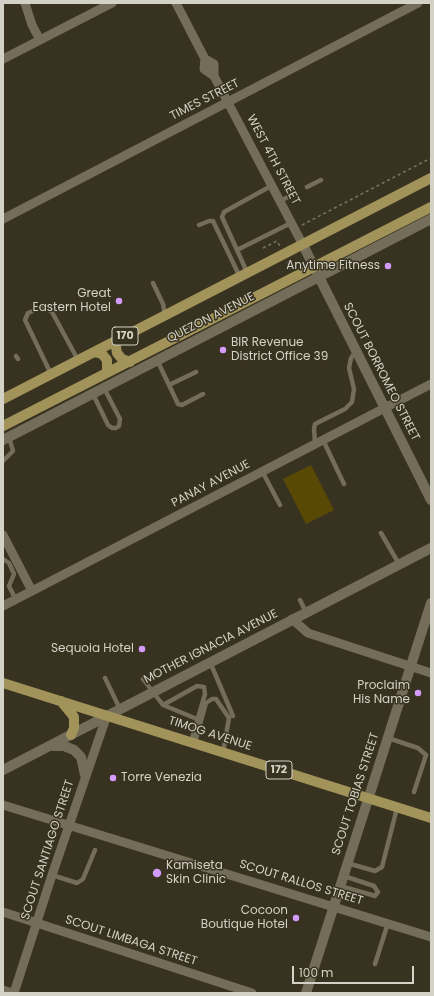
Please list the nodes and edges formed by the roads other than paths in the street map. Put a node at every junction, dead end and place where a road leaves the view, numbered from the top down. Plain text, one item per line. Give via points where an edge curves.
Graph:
1 (25, 3) edge
2 (112, 3) edge
3 (176, 3) edge
4 (418, 3) edge
5 (40, 40) junction
6 (3, 59) edge
7 (228, 102) junction
8 (431, 178) edge
9 (321, 180) dead end
10 (271, 186) junction
11 (307, 187) dead end
12 (296, 193) dead end
13 (280, 201) junction
14 (431, 207) edge
15 (3, 219) edge
16 (431, 219) edge
17 (291, 223) junction
18 (199, 225) dead end
19 (303, 245) junction
20 (237, 250) junction
21 (308, 256) joint
22 (314, 266) junction
23 (244, 274) junction
24 (318, 277) junction
25 (153, 283) dead end
26 (165, 315) junction
27 (115, 341) junction
28 (94, 352) junction
29 (356, 352) junction
30 (78, 360) junction
31 (157, 360) junction
32 (130, 362) junction
33 (196, 372) dead end
34 (107, 373) junction
35 (51, 374) junction
36 (431, 384) edge
37 (169, 385) junction
38 (104, 387) junction
39 (93, 394) junction
40 (203, 394) dead end
41 (3, 399) edge
42 (384, 407) junction
43 (3, 426) edge
44 (6, 439) edge
45 (319, 442) junction
46 (3, 461) edge
47 (262, 471) junction
48 (344, 484) dead end
49 (431, 500) edge
50 (280, 505) dead end
51 (381, 533) dead end
52 (3, 535) edge
53 (431, 548) edge
54 (3, 559) edge
55 (399, 564) junction
56 (32, 591) junction
57 (16, 600) junction
58 (300, 600) dead end
59 (431, 603) edge
60 (3, 606) edge
61 (306, 612) junction
62 (292, 619) junction
63 (210, 662) junction
64 (411, 666) junction
65 (431, 673) edge
66 (105, 678) dead end
67 (143, 679) dead end
68 (3, 683) edge
69 (152, 692) junction
70 (62, 701) junction
71 (163, 705) junction
72 (120, 708) junction
73 (106, 716) junction
74 (232, 716) dead end
75 (197, 719) junction
76 (71, 735) junction
77 (388, 738) junction
78 (193, 743) junction
79 (51, 746) junction
80 (223, 752) junction
81 (3, 770) edge
82 (85, 775) junction
83 (414, 792) dead end
84 (368, 798) junction
85 (3, 804) edge
86 (397, 808) junction
87 (431, 818) edge
88 (68, 825) junction
89 (95, 850) dead end
90 (348, 864) junction
91 (52, 876) junction
92 (344, 876) junction
93 (340, 886) junction
94 (334, 906) junction
95 (3, 912) edge
96 (37, 923) junction
97 (388, 923) junction
98 (431, 937) edge
99 (375, 964) dead end
100 (3, 990) edge
101 (14, 993) edge
102 (252, 993) edge
103 (306, 993) edge

1 - 5 street
2 - 5 street
3 - 7 street, WEST 4TH STREET via 205,59 214,64 214,76
4 - 7 street, TIMES STREET
5 - 6 street
7 - 10 street, WEST 4TH STREET
7 - 15 street, TIMES STREET
8 - 19 main road, QUEZON AVENUE / 170
9 - 11 lane
10 - 13 street, WEST 4TH STREET
10 - 20 lane via 222,214 223,222
12 - 13 lane
13 - 17 street, WEST 4TH STREET
14 - 22 main road, QUEZON AVENUE / 170
16 - 24 street, QUEZON AVENUE
17 - 19 street, WEST 4TH STREET
17 - 20 lane
18 - 23 lane via 213,221
19 - 21 street, WEST 4TH STREET
19 - 23 main road, QUEZON AVENUE / 170
20 - 23 lane
21 - 22 street, SCOUT BORROMEO STREET
22 - 24 street, SCOUT BORROMEO STREET
22 - 32 main road, QUEZON AVENUE / 170
23 - 26 main road, QUEZON AVENUE / 170
24 - 29 street, SCOUT BORROMEO STREET
24 - 31 street, QUEZON AVENUE
25 - 26 lane
26 - 27 main road, QUEZON AVENUE / 170
27 - 28 main road, QUEZON AVENUE / 170
27 - 32 main road via 117,353 122,359
28 - 30 main road, QUEZON AVENUE / 170
28 - 34 main road via 102,354 107,360
29 - 42 street, SCOUT BORROMEO STREET
29 - 45 lane via 348,368 354,389 352,402 315,424
30 - 35 main road, QUEZON AVENUE / 170
30 - 35 lane via 52,312 44,307 28,313 25,320
31 - 37 lane
31 - 38 street, QUEZON AVENUE
32 - 34 main road, QUEZON AVENUE / 170
33 - 37 lane
34 - 43 main road, QUEZON AVENUE / 170
35 - 41 main road, QUEZON AVENUE / 170
36 - 42 street, PANAY AVENUE
37 - 40 lane via 178,404 182,405
38 - 39 street, QUEZON AVENUE
38 - 39 lane via 120,419 116,428 108,426
39 - 44 street, QUEZON AVENUE
42 - 45 street, PANAY AVENUE
42 - 49 street, SCOUT BORROMEO STREET
44 - 46 lane via 13,451
45 - 47 street, PANAY AVENUE
45 - 48 lane
47 - 50 lane
47 - 56 street, PANAY AVENUE
51 - 55 lane
52 - 56 street
53 - 55 street, MOTHER IGNACIA AVENUE
54 - 57 lane via 9,563 14,574 9,586
55 - 61 street, MOTHER IGNACIA AVENUE
56 - 57 street, PANAY AVENUE
57 - 60 street, PANAY AVENUE
58 - 61 lane
59 - 64 street, SCOUT TOBIAS STREET
61 - 62 street, MOTHER IGNACIA AVENUE
62 - 63 street, MOTHER IGNACIA AVENUE
62 - 64 street via 308,633
63 - 69 street, MOTHER IGNACIA AVENUE
63 - 74 lane
64 - 65 street
64 - 77 street, SCOUT TOBIAS STREET
66 - 72 lane
67 - 69 lane
68 - 70 main road, TIMOG AVENUE / 172
69 - 71 lane
69 - 72 street, MOTHER IGNACIA AVENUE
70 - 73 main road, TIMOG AVENUE / 172
70 - 76 main road via 74,717
71 - 75 lane
71 - 75 lane via 200,686 204,688 205,694
72 - 73 street, MOTHER IGNACIA AVENUE
73 - 76 street, MOTHER IGNACIA AVENUE
73 - 78 main road, TIMOG AVENUE / 172
73 - 82 street, SCOUT SANTIAGO STREET
75 - 78 lane
76 - 79 street, MOTHER IGNACIA AVENUE
77 - 83 lane via 418,748 426,755
77 - 84 street, SCOUT TOBIAS STREET
78 - 80 main road, TIMOG AVENUE / 172
78 - 80 lane via 206,703 212,699 216,700 229,718
79 - 81 street, MOTHER IGNACIA AVENUE
79 - 82 street via 64,746 74,750 81,757
80 - 84 main road, TIMOG AVENUE / 172
82 - 88 street, SCOUT SANTIAGO STREET
84 - 86 main road, TIMOG AVENUE / 172
84 - 90 street, SCOUT TOBIAS STREET
85 - 88 street, SCOUT RALLOS STREET
86 - 87 main road, TIMOG AVENUE / 172
86 - 90 lane via 382,867 375,871
88 - 91 street, SCOUT SANTIAGO STREET
88 - 94 street, SCOUT RALLOS STREET
89 - 91 lane via 83,879 77,883
90 - 92 street, SCOUT TOBIAS STREET
91 - 96 street, SCOUT SANTIAGO STREET
92 - 93 street, SCOUT TOBIAS STREET
92 - 93 lane via 374,886 378,892 372,896
93 - 94 street, SCOUT TOBIAS STREET
94 - 97 street, SCOUT RALLOS STREET
94 - 103 street, SCOUT TOBIAS STREET
95 - 96 street, SCOUT LIMBAGA STREET
96 - 101 street, SCOUT SANTIAGO STREET
96 - 102 street, SCOUT LIMBAGA STREET
97 - 98 street, SCOUT RALLOS STREET
97 - 99 lane
100 - 101 street

